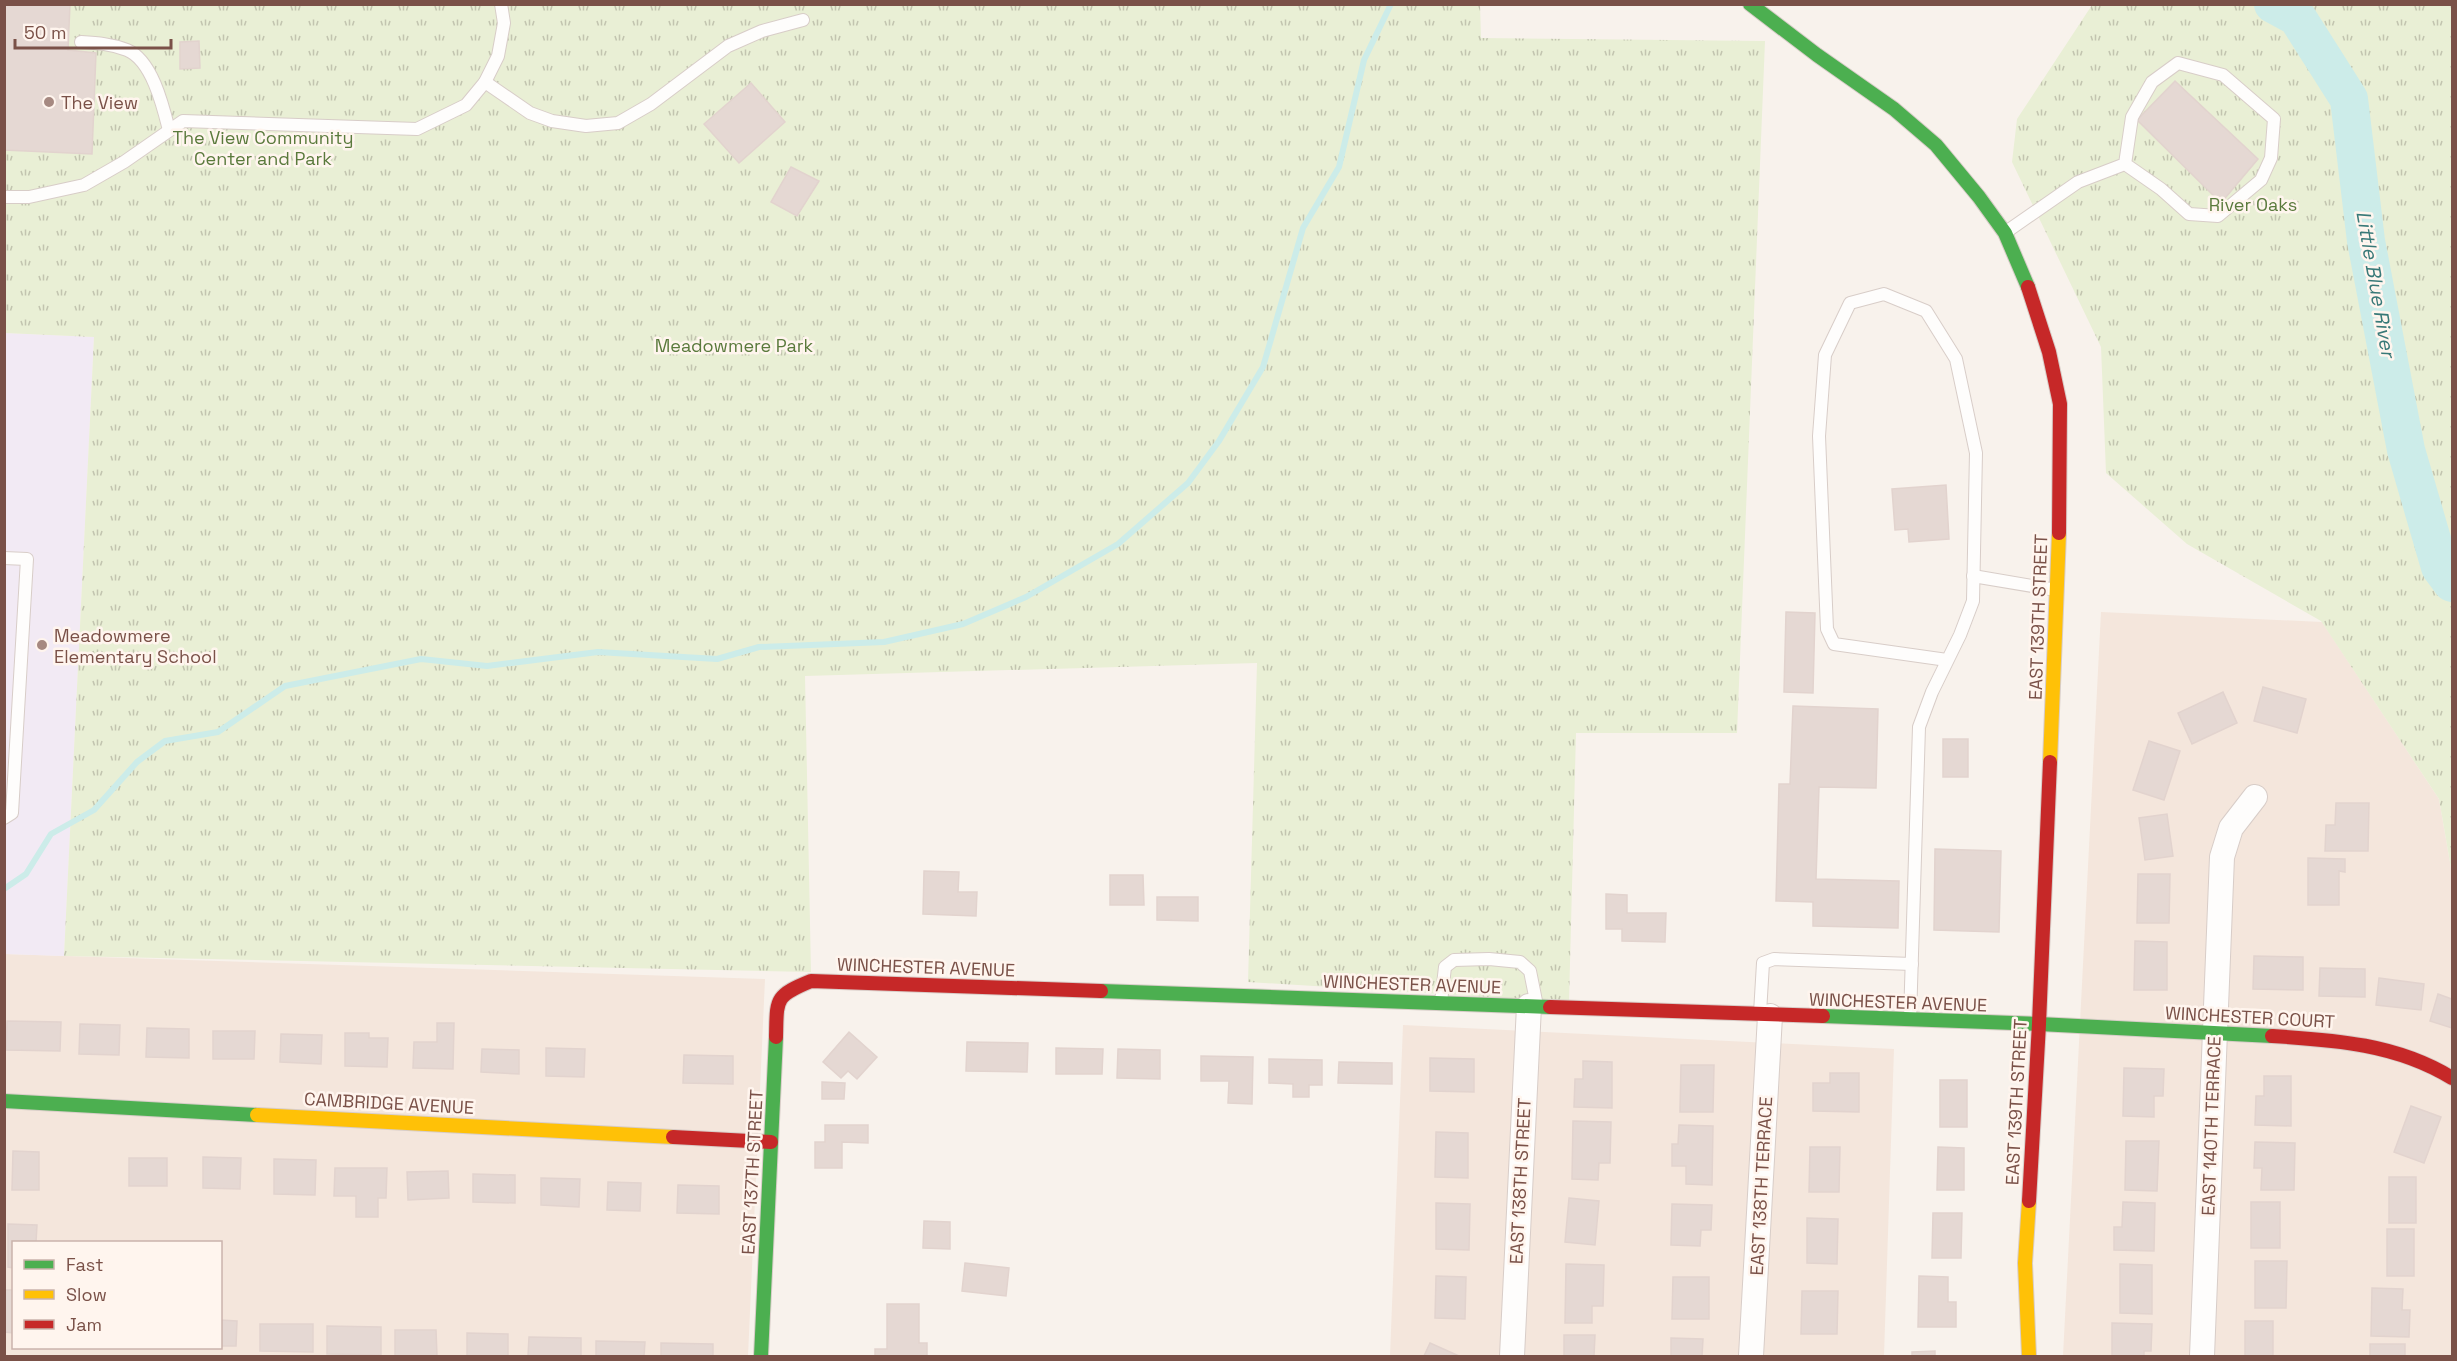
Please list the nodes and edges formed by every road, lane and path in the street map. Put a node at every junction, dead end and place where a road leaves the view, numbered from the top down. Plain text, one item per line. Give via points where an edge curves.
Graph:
1 (501, 4) edge
2 (1750, 4) edge
3 (803, 20) dead end
4 (81, 42) dead end
5 (486, 82) junction
6 (169, 130) junction
7 (2124, 164) junction
8 (4, 197) edge
9 (2005, 233) junction
10 (4, 558) edge
11 (1974, 576) junction
12 (2057, 591) junction
13 (1947, 660) junction
14 (2255, 797) dead end
15 (4, 818) edge
16 (1912, 964) junction
17 (786, 991) joint
18 (1441, 1003) junction
19 (1533, 1007) junction
20 (1765, 1016) junction
21 (1910, 1020) junction
22 (2038, 1024) junction
23 (2215, 1033) junction
24 (2452, 1078) edge
25 (4, 1101) edge
26 (771, 1142) junction
27 (762, 1356) edge
28 (1512, 1356) edge
29 (1751, 1356) edge
30 (2029, 1356) edge
31 (2202, 1356) edge

1 - 5 lane via 504,23 498,56
2 - 9 street, EAST 139TH STREET via 1894,109 1936,145
3 - 5 lane via 762,31 728,46 651,104 618,123 586,126 552,121 530,113
4 - 6 lane via 130,51 144,64 162,102
5 - 6 lane via 466,105 417,129 183,121
6 - 8 lane via 84,185 29,197
7 - 7 lane via 2189,214 2218,216 2261,180 2271,158 2274,119 2223,75 2178,63 2152,82 2132,117
7 - 9 lane via 2078,182
9 - 12 street, EAST 139TH STREET via 2033,298 2060,404
10 - 15 lane via 27,559 12,813
11 - 12 lane
11 - 13 lane via 1973,601
11 - 13 lane via 1976,453 1956,359 1926,311 1884,294 1850,303 1825,356 1822,390 1819,436 1827,629 1834,644
12 - 22 street, EAST 139TH STREET
13 - 16 lane via 1919,727
14 - 23 street, EAST 140TH TERRACE via 2231,828 2222,857
16 - 20 lane via 1768,961 1763,963
16 - 21 lane
17 - 18 street, WINCHESTER AVENUE via 811,981
17 - 26 street, EAST 137TH STREET via 777,1006
18 - 19 street, WINCHESTER AVENUE
18 - 19 lane via 1445,967 1454,960 1489,959 1520,962 1530,972
19 - 20 street, WINCHESTER AVENUE
19 - 28 street, EAST 138TH STREET
20 - 21 street, WINCHESTER AVENUE
20 - 29 street, EAST 138TH TERRACE
21 - 22 street, WINCHESTER AVENUE
22 - 23 street, WINCHESTER COURT
22 - 30 street, EAST 139TH STREET via 2025,1263
23 - 24 street, WINCHESTER COURT via 2339,1040 2393,1051 2433,1066
23 - 31 street, EAST 140TH TERRACE
25 - 26 street, CAMBRIDGE AVENUE
26 - 27 street, EAST 137TH STREET

